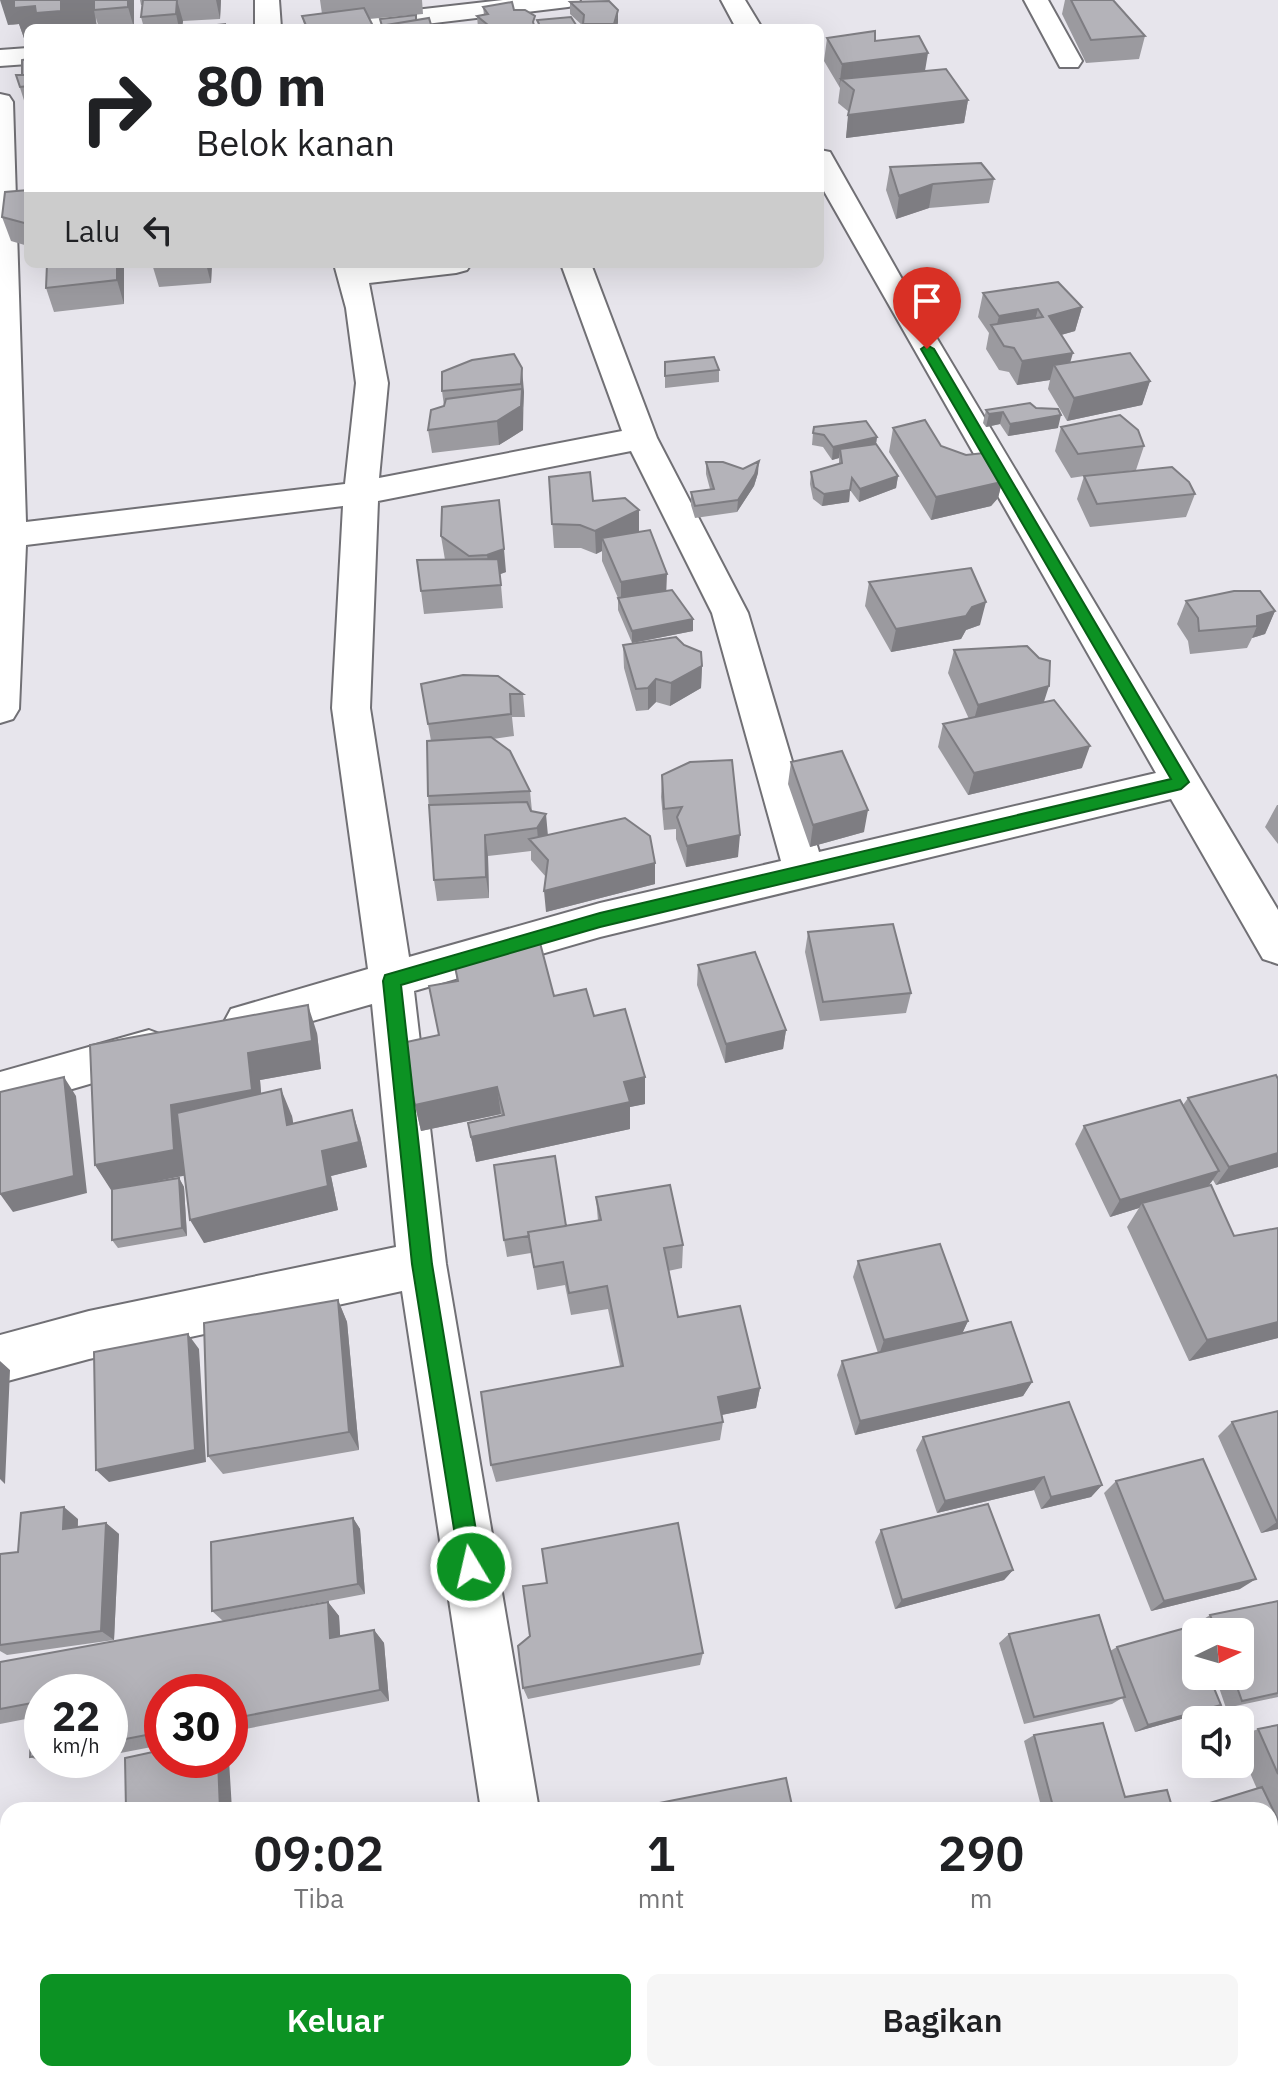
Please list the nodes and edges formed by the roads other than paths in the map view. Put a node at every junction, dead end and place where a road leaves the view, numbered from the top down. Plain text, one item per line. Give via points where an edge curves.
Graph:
1 (267, 0) edge
2 (568, 0) edge
3 (733, 0) edge
4 (1036, 0) edge
5 (268, 24) edge
6 (361, 24) edge
7 (747, 24) edge
8 (24, 56) edge
9 (0, 58) edge
10 (1069, 61) dead end
11 (0, 102) edge
12 (824, 165) edge
13 (386, 268) edge
14 (577, 268) edge
15 (351, 270) edge
16 (3, 308) edge
17 (641, 438) junction
18 (361, 493) junction
19 (5, 536) edge
20 (0, 709) edge
21 (1181, 782) junction
22 (804, 870) junction
23 (1278, 947) edge
24 (391, 981) junction
25 (0, 1091) edge
26 (422, 1264) junction
27 (0, 1359) edge
28 (509, 1802) edge

1 - 5 street
2 - 6 street
3 - 7 street
4 - 10 street
8 - 9 street
11 - 16 street
12 - 21 street
13 - 15 street
14 - 17 street
15 - 18 street via 372,383
16 - 19 street
17 - 18 street
17 - 22 street via 730,613
18 - 19 street
18 - 24 street via 351,708
19 - 20 street
21 - 22 street
21 - 23 street
22 - 24 street via 600,920
24 - 25 street
24 - 26 street
26 - 27 street
26 - 28 street

